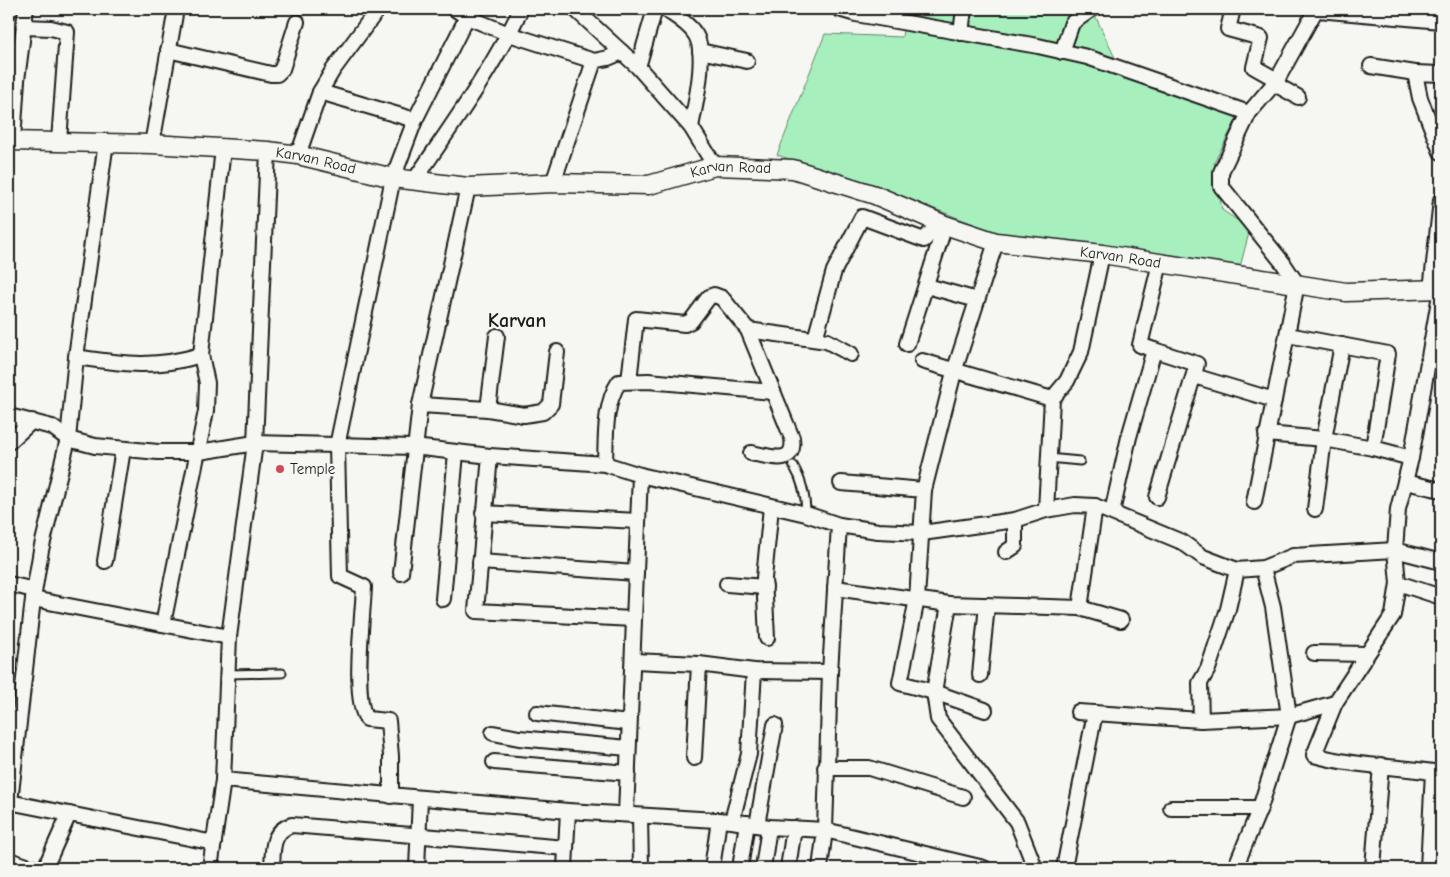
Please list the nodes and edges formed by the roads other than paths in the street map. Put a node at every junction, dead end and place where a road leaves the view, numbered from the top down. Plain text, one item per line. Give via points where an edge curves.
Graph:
1 (26, 9) edge
2 (176, 9) edge
3 (378, 9) edge
4 (455, 9) edge
5 (521, 9) edge
6 (576, 9) edge
7 (655, 9) edge
8 (665, 9) edge
9 (839, 9) edge
10 (964, 9) edge
11 (1092, 9) edge
12 (1233, 9) edge
13 (1353, 10) edge
14 (467, 16) junction
15 (1441, 21) edge
16 (297, 22) dead end
17 (24, 27) junction
18 (961, 33) junction
19 (509, 34) junction
20 (168, 50) junction
21 (700, 51) junction
22 (622, 52) junction
23 (1062, 52) junction
24 (594, 61) junction
25 (747, 61) dead end
26 (1371, 66) dead end
27 (638, 67) junction
28 (1415, 73) junction
29 (1441, 74) edge
30 (13, 80) edge
31 (1277, 80) junction
32 (320, 92) junction
33 (1298, 97) dead end
34 (1249, 112) junction
35 (415, 120) junction
36 (691, 127) junction
37 (11, 141) edge
38 (59, 141) junction
39 (106, 142) junction
40 (152, 144) junction
41 (223, 148) junction
42 (268, 151) junction
43 (1441, 152) edge
44 (298, 155) junction
45 (715, 166) junction
46 (393, 178) junction
47 (414, 181) junction
48 (553, 183) junction
49 (468, 187) junction
50 (1441, 200) edge
51 (942, 224) junction
52 (996, 242) junction
53 (1102, 254) junction
54 (1160, 263) junction
55 (1297, 284) junction
56 (927, 286) junction
57 (1438, 289) edge
58 (977, 300) junction
59 (748, 330) junction
60 (1288, 335) junction
61 (497, 336) dead end
62 (815, 339) junction
63 (907, 344) dead end
64 (1342, 345) junction
65 (1154, 350) junction
66 (557, 352) dead end
67 (851, 354) dead end
68 (201, 355) junction
69 (76, 357) junction
70 (922, 361) dead end
71 (954, 372) junction
72 (1194, 376) junction
73 (629, 381) junction
74 (772, 392) junction
75 (1052, 399) junction
76 (1274, 400) junction
77 (420, 405) junction
78 (488, 409) junction
79 (9, 416) edge
80 (32, 421) junction
81 (1266, 434) junction
82 (68, 439) junction
83 (1324, 439) junction
84 (9, 442) edge
85 (255, 442) junction
86 (337, 446) junction
87 (414, 447) junction
88 (1373, 448) junction
89 (123, 449) junction
90 (199, 452) junction
91 (456, 453) junction
92 (750, 453) dead end
93 (490, 456) junction
94 (1048, 458) junction
95 (1411, 458) junction
96 (1080, 461) dead end
97 (605, 464) junction
98 (793, 465) dead end
99 (640, 475) junction
100 (1404, 482) junction
101 (841, 483) dead end
102 (924, 490) junction
103 (1441, 490) edge
104 (1156, 497) dead end
105 (1254, 502) dead end
106 (1095, 506) junction
107 (772, 507) junction
108 (1315, 509) dead end
109 (1046, 510) junction
110 (1112, 512) junction
111 (483, 513) junction
112 (806, 514) junction
113 (1015, 520) junction
114 (638, 521) junction
115 (839, 525) junction
116 (922, 533) junction
117 (1395, 550) junction
118 (1006, 552) dead end
119 (105, 561) dead end
120 (480, 562) junction
121 (1441, 562) edge
122 (1263, 568) junction
123 (1237, 570) junction
124 (636, 572) junction
125 (401, 573) dead end
126 (1398, 583) junction
127 (9, 584) edge
128 (727, 584) dead end
129 (765, 587) junction
130 (835, 588) junction
131 (34, 594) junction
132 (1441, 597) edge
133 (443, 599) dead end
134 (918, 599) junction
135 (949, 604) junction
136 (987, 605) junction
137 (1080, 608) junction
138 (634, 619) junction
139 (1121, 620) dead end
140 (163, 624) junction
141 (229, 637) junction
142 (767, 638) dead end
143 (1314, 653) dead end
144 (1366, 654) junction
145 (634, 661) junction
146 (699, 664) junction
147 (754, 671) junction
148 (830, 672) junction
149 (282, 673) dead end
150 (228, 674) junction
151 (980, 675) dead end
152 (934, 692) junction
153 (1335, 703) junction
154 (985, 710) dead end
155 (1078, 712) dead end
156 (537, 713) dead end
157 (1095, 713) junction
158 (1288, 716) junction
159 (1202, 720) junction
160 (629, 723) junction
161 (774, 725) dead end
162 (493, 733) dead end
163 (628, 748) junction
164 (694, 758) dead end
165 (494, 762) dead end
166 (1380, 764) junction
167 (826, 768) junction
168 (628, 773) junction
169 (223, 780) junction
170 (391, 796) junction
171 (420, 798) junction
172 (963, 798) dead end
173 (9, 802) edge
174 (1171, 808) dead end
175 (1260, 808) junction
176 (568, 811) junction
177 (69, 814) junction
178 (633, 815) junction
179 (725, 820) junction
180 (758, 825) junction
181 (794, 828) junction
182 (825, 830) junction
183 (420, 836) junction
184 (214, 843) junction
185 (566, 848) junction
186 (9, 860) edge
187 (33, 868) edge
188 (45, 868) edge
189 (210, 868) edge
190 (272, 868) edge
191 (417, 868) edge
192 (565, 868) edge
193 (641, 868) edge
194 (712, 868) edge
195 (740, 868) edge
196 (764, 868) edge
197 (788, 868) edge
198 (820, 868) edge
199 (984, 868) edge
200 (1035, 868) edge
201 (1064, 868) edge
202 (1235, 868) edge
203 (1373, 868) edge
204 (1428, 868) edge

1 - 17 street
2 - 20 street
3 - 32 street
4 - 14 street
5 - 19 street
6 - 22 street
7 - 27 street
8 - 21 street via 696,35
9 - 18 street
10 - 18 street
11 - 23 street via 1072,23
12 - 31 street via 1228,29 1261,38 1254,67
13 - 15 street
13 - 31 street via 1326,9 1314,13
14 - 19 street
14 - 35 street
16 - 20 street via 282,69 277,74
17 - 30 street
17 - 38 street via 67,32
18 - 23 street
19 - 24 street
19 - 47 street via 474,93
20 - 40 street
21 - 25 street
21 - 36 street
22 - 24 street
22 - 27 street
23 - 34 street via 1087,57
24 - 48 street
26 - 28 street
27 - 36 street
28 - 29 street
28 - 43 street via 1420,98
30 - 37 street
31 - 33 street via 1280,87
31 - 34 street
32 - 35 street
32 - 44 street
34 - 55 street via 1221,172 1221,186
35 - 46 street
36 - 45 street
37 - 38 street, Karvan Road
38 - 39 street, Karvan Road
39 - 40 street, Karvan Road
39 - 69 street
40 - 41 street, Karvan Road
41 - 42 street, Karvan Road
41 - 68 street
42 - 44 street, Karvan Road
42 - 85 street
44 - 46 street, Karvan Road
45 - 48 street, Karvan Road via 649,185
45 - 51 street, Karvan Road via 793,169 875,195
46 - 47 street, Karvan Road
46 - 86 street
47 - 49 street, Karvan Road
48 - 49 street, Karvan Road
49 - 77 street
50 - 57 street
51 - 52 street, Karvan Road
51 - 56 street
51 - 62 street via 924,240 862,217 834,271
52 - 53 street, Karvan Road
52 - 58 street
53 - 54 street, Karvan Road
53 - 75 street via 1081,352 1067,381
54 - 55 street, Karvan Road
54 - 65 street via 1140,345
55 - 57 street, Karvan Road via 1346,292
55 - 60 street
56 - 58 street
56 - 63 street
57 - 95 street
58 - 71 street
59 - 62 street
59 - 73 street via 722,298 714,295 705,300 691,321 685,324 636,319
59 - 74 street
60 - 64 street
60 - 76 street
61 - 78 street
62 - 67 street via 827,341
64 - 83 street
64 - 88 street via 1388,354
65 - 72 street via 1197,364
65 - 110 street via 1129,436
66 - 78 street via 551,404 543,412 524,415
68 - 69 street via 172,363 130,364
68 - 90 street via 207,392
69 - 82 street
70 - 71 street
71 - 75 street
71 - 102 street
72 - 76 street
72 - 104 street
73 - 74 street
73 - 97 street via 619,382 614,389 608,413
74 - 92 street via 794,448 782,458
75 - 94 street
76 - 81 street
77 - 78 street
77 - 87 street
79 - 80 street
80 - 82 street via 52,427
80 - 84 street
81 - 83 street
81 - 105 street
82 - 89 street
82 - 131 street via 41,550
83 - 88 street
83 - 108 street
85 - 86 street
85 - 90 street
85 - 141 street
86 - 87 street
86 - 170 street via 340,576 364,588 361,708 367,719 388,721
87 - 91 street
87 - 125 street
88 - 95 street
89 - 90 street
89 - 119 street
90 - 140 street
91 - 93 street
91 - 133 street
93 - 97 street
93 - 111 street
94 - 96 lane
94 - 109 street
95 - 100 street
97 - 99 street
98 - 112 lane via 805,494
99 - 107 street
99 - 114 street
100 - 103 street
100 - 117 street
101 - 102 street
102 - 116 street
106 - 109 street via 1075,505
106 - 110 street
106 - 137 street
107 - 112 street
107 - 129 street
109 - 113 street
110 - 123 street via 1182,542 1203,557
111 - 114 street
111 - 120 street
112 - 115 street
113 - 116 street
113 - 118 street via 1015,546
114 - 124 street
115 - 116 street
115 - 130 street
116 - 134 street
117 - 121 street
117 - 122 street via 1293,556
117 - 126 street
120 - 124 street
120 - 138 street via 476,611
122 - 123 street
122 - 158 street via 1273,607
123 - 159 street via 1228,609 1200,683
124 - 138 street
126 - 132 street
126 - 144 street via 1393,615
127 - 131 street
128 - 129 street
129 - 142 street
130 - 134 street
130 - 148 street
131 - 140 street
131 - 173 street
134 - 135 street
134 - 152 street via 900,683
135 - 136 street
135 - 152 street
136 - 137 street
136 - 151 street
137 - 139 street
138 - 145 street
140 - 141 street
141 - 150 street
143 - 144 street
144 - 153 street
145 - 146 street
145 - 160 street
146 - 147 street
146 - 164 street
147 - 148 street
147 - 179 street via 749,754
148 - 167 street
149 - 150 lane
150 - 169 street
152 - 154 street
152 - 200 street via 938,719 1017,822
153 - 158 street
153 - 166 street via 1314,755 1342,763
155 - 157 street
156 - 160 street
157 - 159 street
157 - 201 street
158 - 159 street
158 - 175 street
160 - 163 street
161 - 180 street
162 - 163 street
163 - 168 street
165 - 168 street
166 - 203 street
166 - 204 street via 1433,772
167 - 172 street via 869,768
167 - 182 street
168 - 178 street
169 - 170 street
169 - 184 street
170 - 171 street
171 - 176 street
171 - 183 street
173 - 177 street
174 - 175 street
175 - 202 street
176 - 178 street
176 - 185 street
177 - 184 street
177 - 188 street
178 - 179 street
178 - 193 street
179 - 180 street
179 - 194 street
180 - 181 street
180 - 195 street
180 - 196 street
181 - 182 street
181 - 197 street
182 - 198 street
182 - 199 street
183 - 185 street
183 - 190 street via 292,825 283,827 274,839
183 - 191 street
184 - 189 street
185 - 192 street
186 - 187 street

